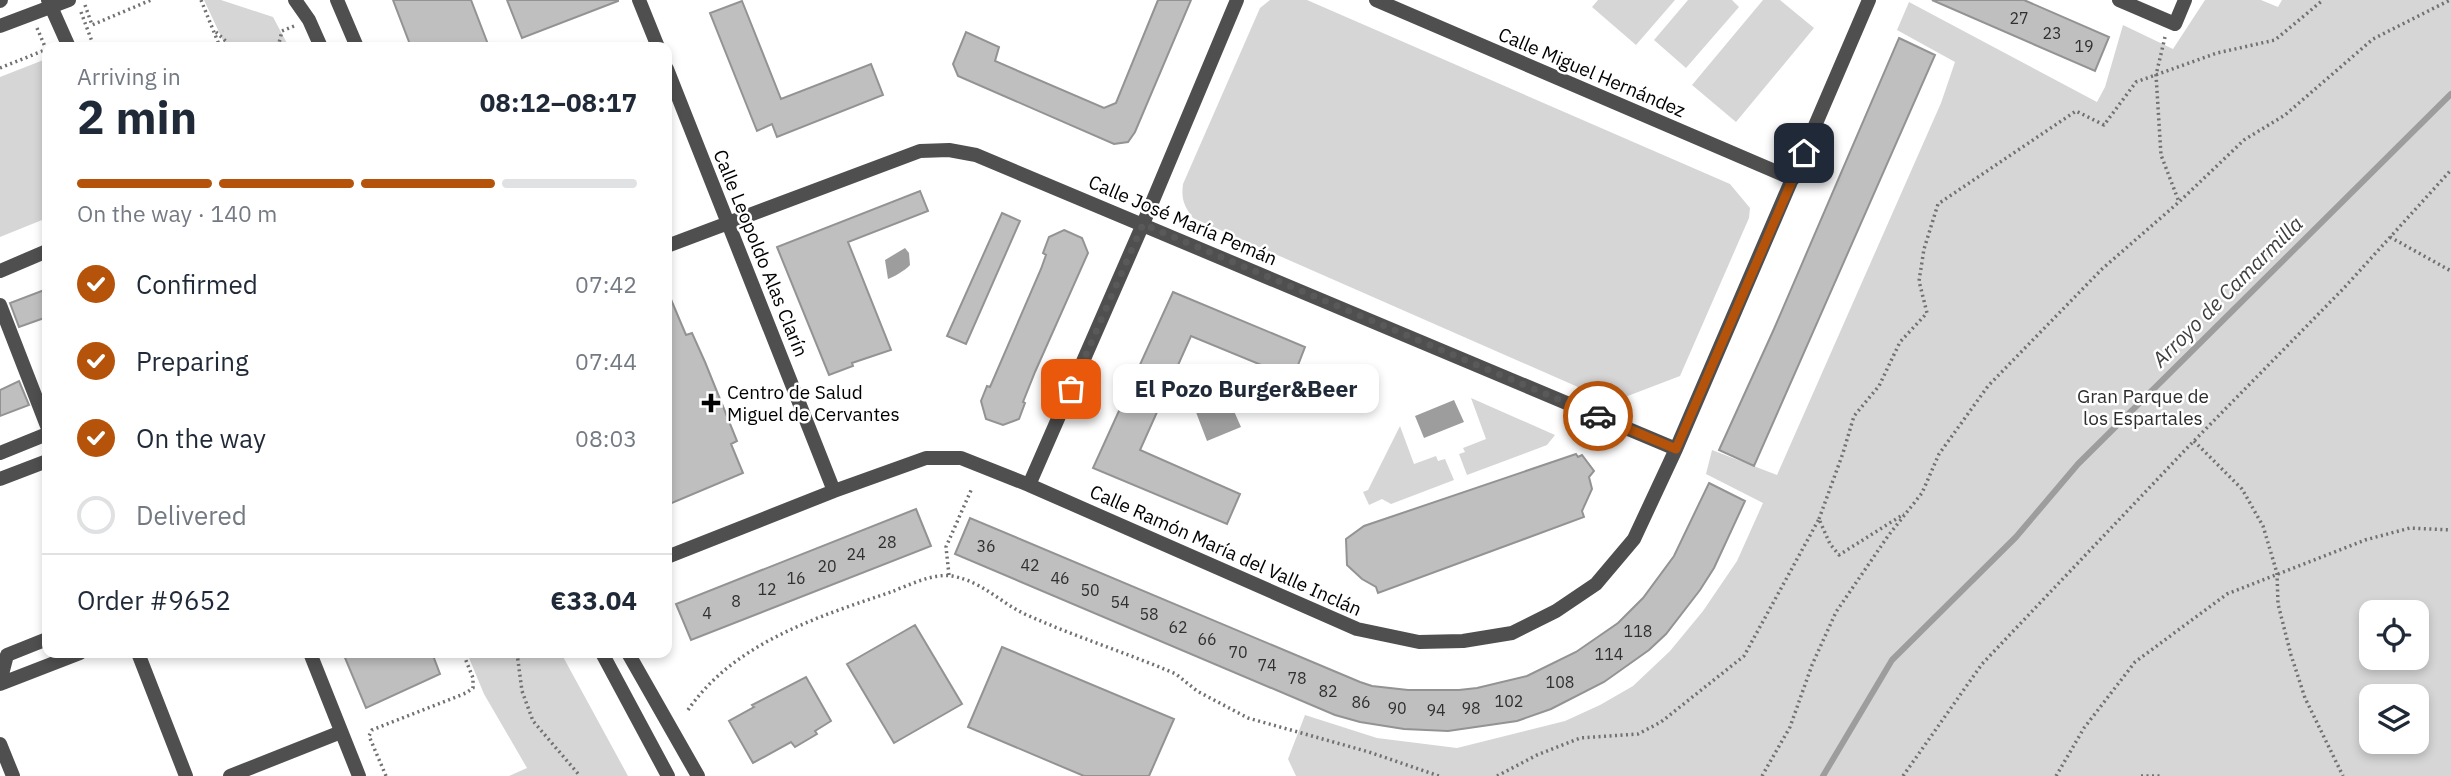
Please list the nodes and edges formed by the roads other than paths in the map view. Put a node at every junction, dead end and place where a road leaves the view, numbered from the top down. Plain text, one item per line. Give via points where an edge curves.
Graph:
1 (69, 0) edge
2 (295, 0) edge
3 (337, 0) edge
4 (639, 0) edge
5 (1237, 0) edge
6 (1376, 0) edge
7 (1870, 0) edge
8 (2119, 0) edge
9 (2186, 0) edge
10 (49, 3) edge
11 (0, 26) edge
12 (67, 42) edge
13 (319, 42) edge
14 (355, 42) edge
15 (656, 42) edge
16 (672, 82) edge
17 (1793, 178) junction
18 (728, 222) junction
19 (1143, 224) junction
20 (672, 244) edge
21 (42, 253) edge
22 (0, 271) edge
23 (0, 305) edge
24 (42, 413) edge
25 (42, 436) edge
26 (1676, 449) junction
27 (0, 453) edge
28 (42, 463) edge
29 (0, 479) edge
30 (1029, 485) junction
31 (834, 491) junction
32 (672, 555) edge
33 (42, 641) edge
34 (67, 658) edge
35 (140, 658) edge
36 (312, 658) edge
37 (605, 658) edge
38 (631, 658) edge
39 (0, 683) edge
40 (341, 732) junction
41 (0, 744) edge
42 (13, 776) edge
43 (186, 776) edge
44 (229, 776) edge
45 (359, 776) edge
46 (668, 776) edge
47 (698, 776) edge

1 - 10 street
2 - 13 street
3 - 14 street
4 - 15 street
5 - 19 street
6 - 17 street, Calle Miguel Hernández
7 - 17 street, Calle Ramón María del Valle Inclán
8 - 9 street via 2175,24
10 - 11 street
10 - 12 street
16 - 18 street, Calle Leopoldo Alas Clarín
17 - 26 street, Calle Ramón María del Valle Inclán
18 - 19 street, Calle José María Pemán via 920,151 949,150 976,155
18 - 20 street, Calle José María Pemán
18 - 31 street, Calle Leopoldo Alas Clarín
19 - 26 street, Calle José María Pemán
19 - 30 street
21 - 22 street
23 - 24 street
25 - 27 street
26 - 30 street, Calle Ramón María del Valle Inclán via 1634,539 1596,584 1512,633 1463,642 1419,642 1357,629
28 - 29 street
30 - 31 street, Calle Ramón María del Valle Inclán via 961,458 926,458
31 - 32 street, Calle Ramón María del Valle Inclán
33 - 39 street via 7,655
34 - 39 street
35 - 43 street
36 - 40 street
37 - 46 street
38 - 47 street
40 - 44 street
40 - 45 street
41 - 42 street

